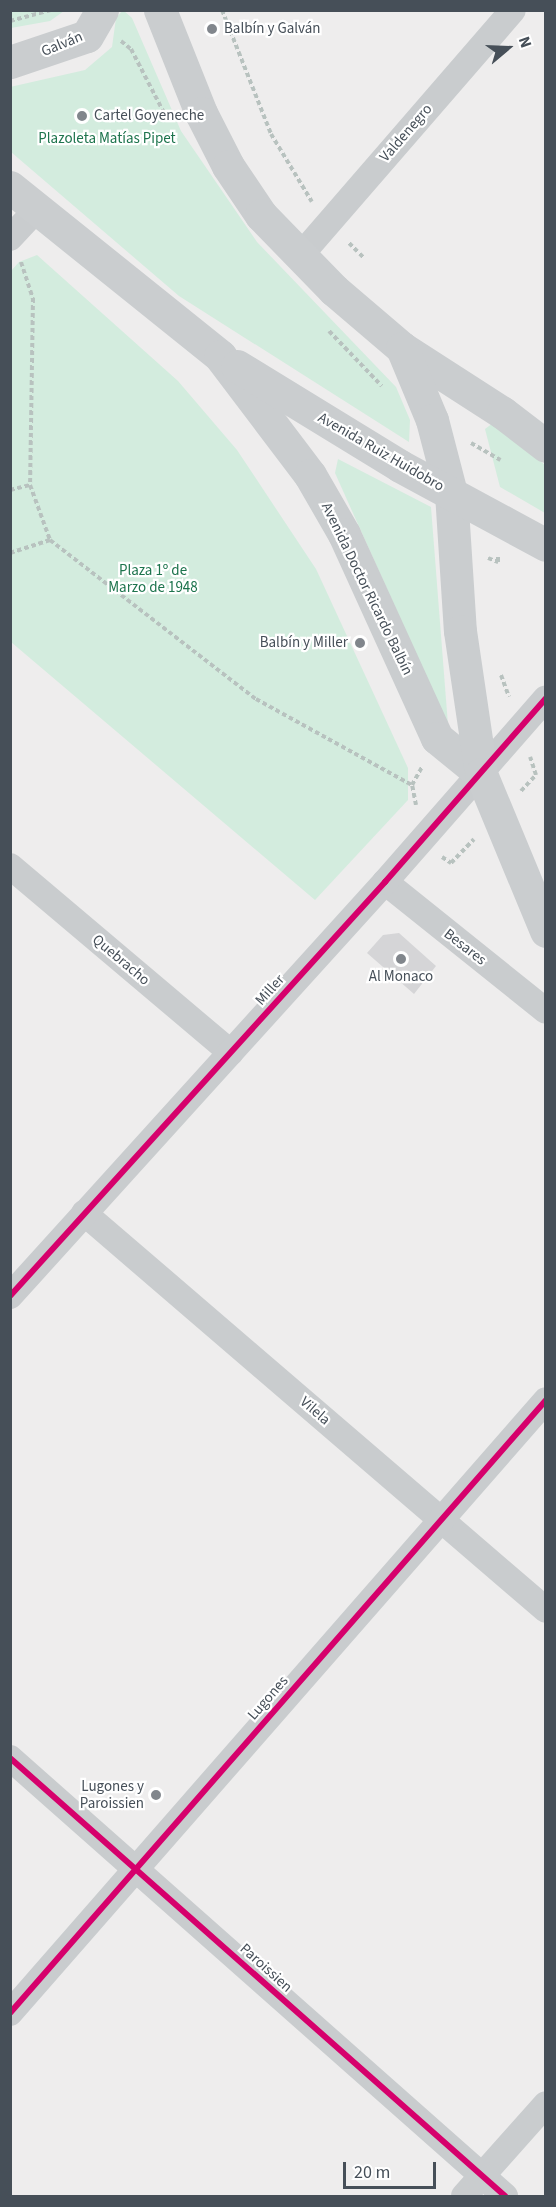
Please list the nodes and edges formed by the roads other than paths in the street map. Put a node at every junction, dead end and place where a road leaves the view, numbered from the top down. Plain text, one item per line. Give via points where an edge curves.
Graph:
1 (102, 10) edge
2 (160, 10) edge
3 (513, 10) edge
4 (10, 62) edge
5 (10, 187) edge
6 (37, 209) junction
7 (13, 247) edge
8 (300, 256) junction
9 (402, 348) junction
10 (220, 356) junction
11 (546, 446) edge
12 (452, 493) junction
13 (546, 545) edge
14 (546, 698) edge
15 (481, 774) junction
16 (10, 866) edge
17 (386, 882) junction
18 (546, 931) edge
19 (546, 1011) edge
20 (231, 1053) junction
21 (84, 1213) junction
22 (10, 1296) edge
23 (546, 1400) edge
24 (440, 1519) junction
25 (546, 1610) edge
26 (10, 1758) edge
27 (137, 1869) junction
28 (10, 2013) edge
29 (546, 2104) edge
30 (483, 2177) junction
31 (464, 2196) edge
32 (505, 2196) edge

1 - 4 main road, Galván via 87,36
2 - 8 main road via 201,113 228,166 261,215
3 - 8 street, Valdenegro
5 - 6 main road, Avenida Doctor Ricardo Balbín
6 - 7 street
6 - 10 main road, Avenida Doctor Ricardo Balbín
8 - 9 main road
9 - 11 main road via 503,413
9 - 12 main road, Avenida Doctor Ricardo Balbín via 432,420
10 - 12 main road, Avenida Ruiz Huidobro
10 - 15 main road, Avenida Doctor Ricardo Balbín via 310,475 339,524 437,738
12 - 13 main road, Avenida Ruiz Huidobro
12 - 15 main road, Avenida Doctor Ricardo Balbín via 460,632
14 - 15 street, Miller
15 - 17 street, Miller
15 - 18 main road, Avenida Doctor Ricardo Balbín
16 - 20 street, Quebracho
17 - 19 street, Besares
17 - 20 street, Miller
20 - 21 street, Miller
21 - 22 street, Miller
21 - 24 street, Vilela
23 - 24 street, Lugones
24 - 25 street, Vilela
24 - 27 street, Lugones
26 - 27 street, Paroissien
27 - 28 street, Lugones
27 - 30 street, Paroissien
29 - 30 street
30 - 31 street
30 - 32 street, Paroissien

